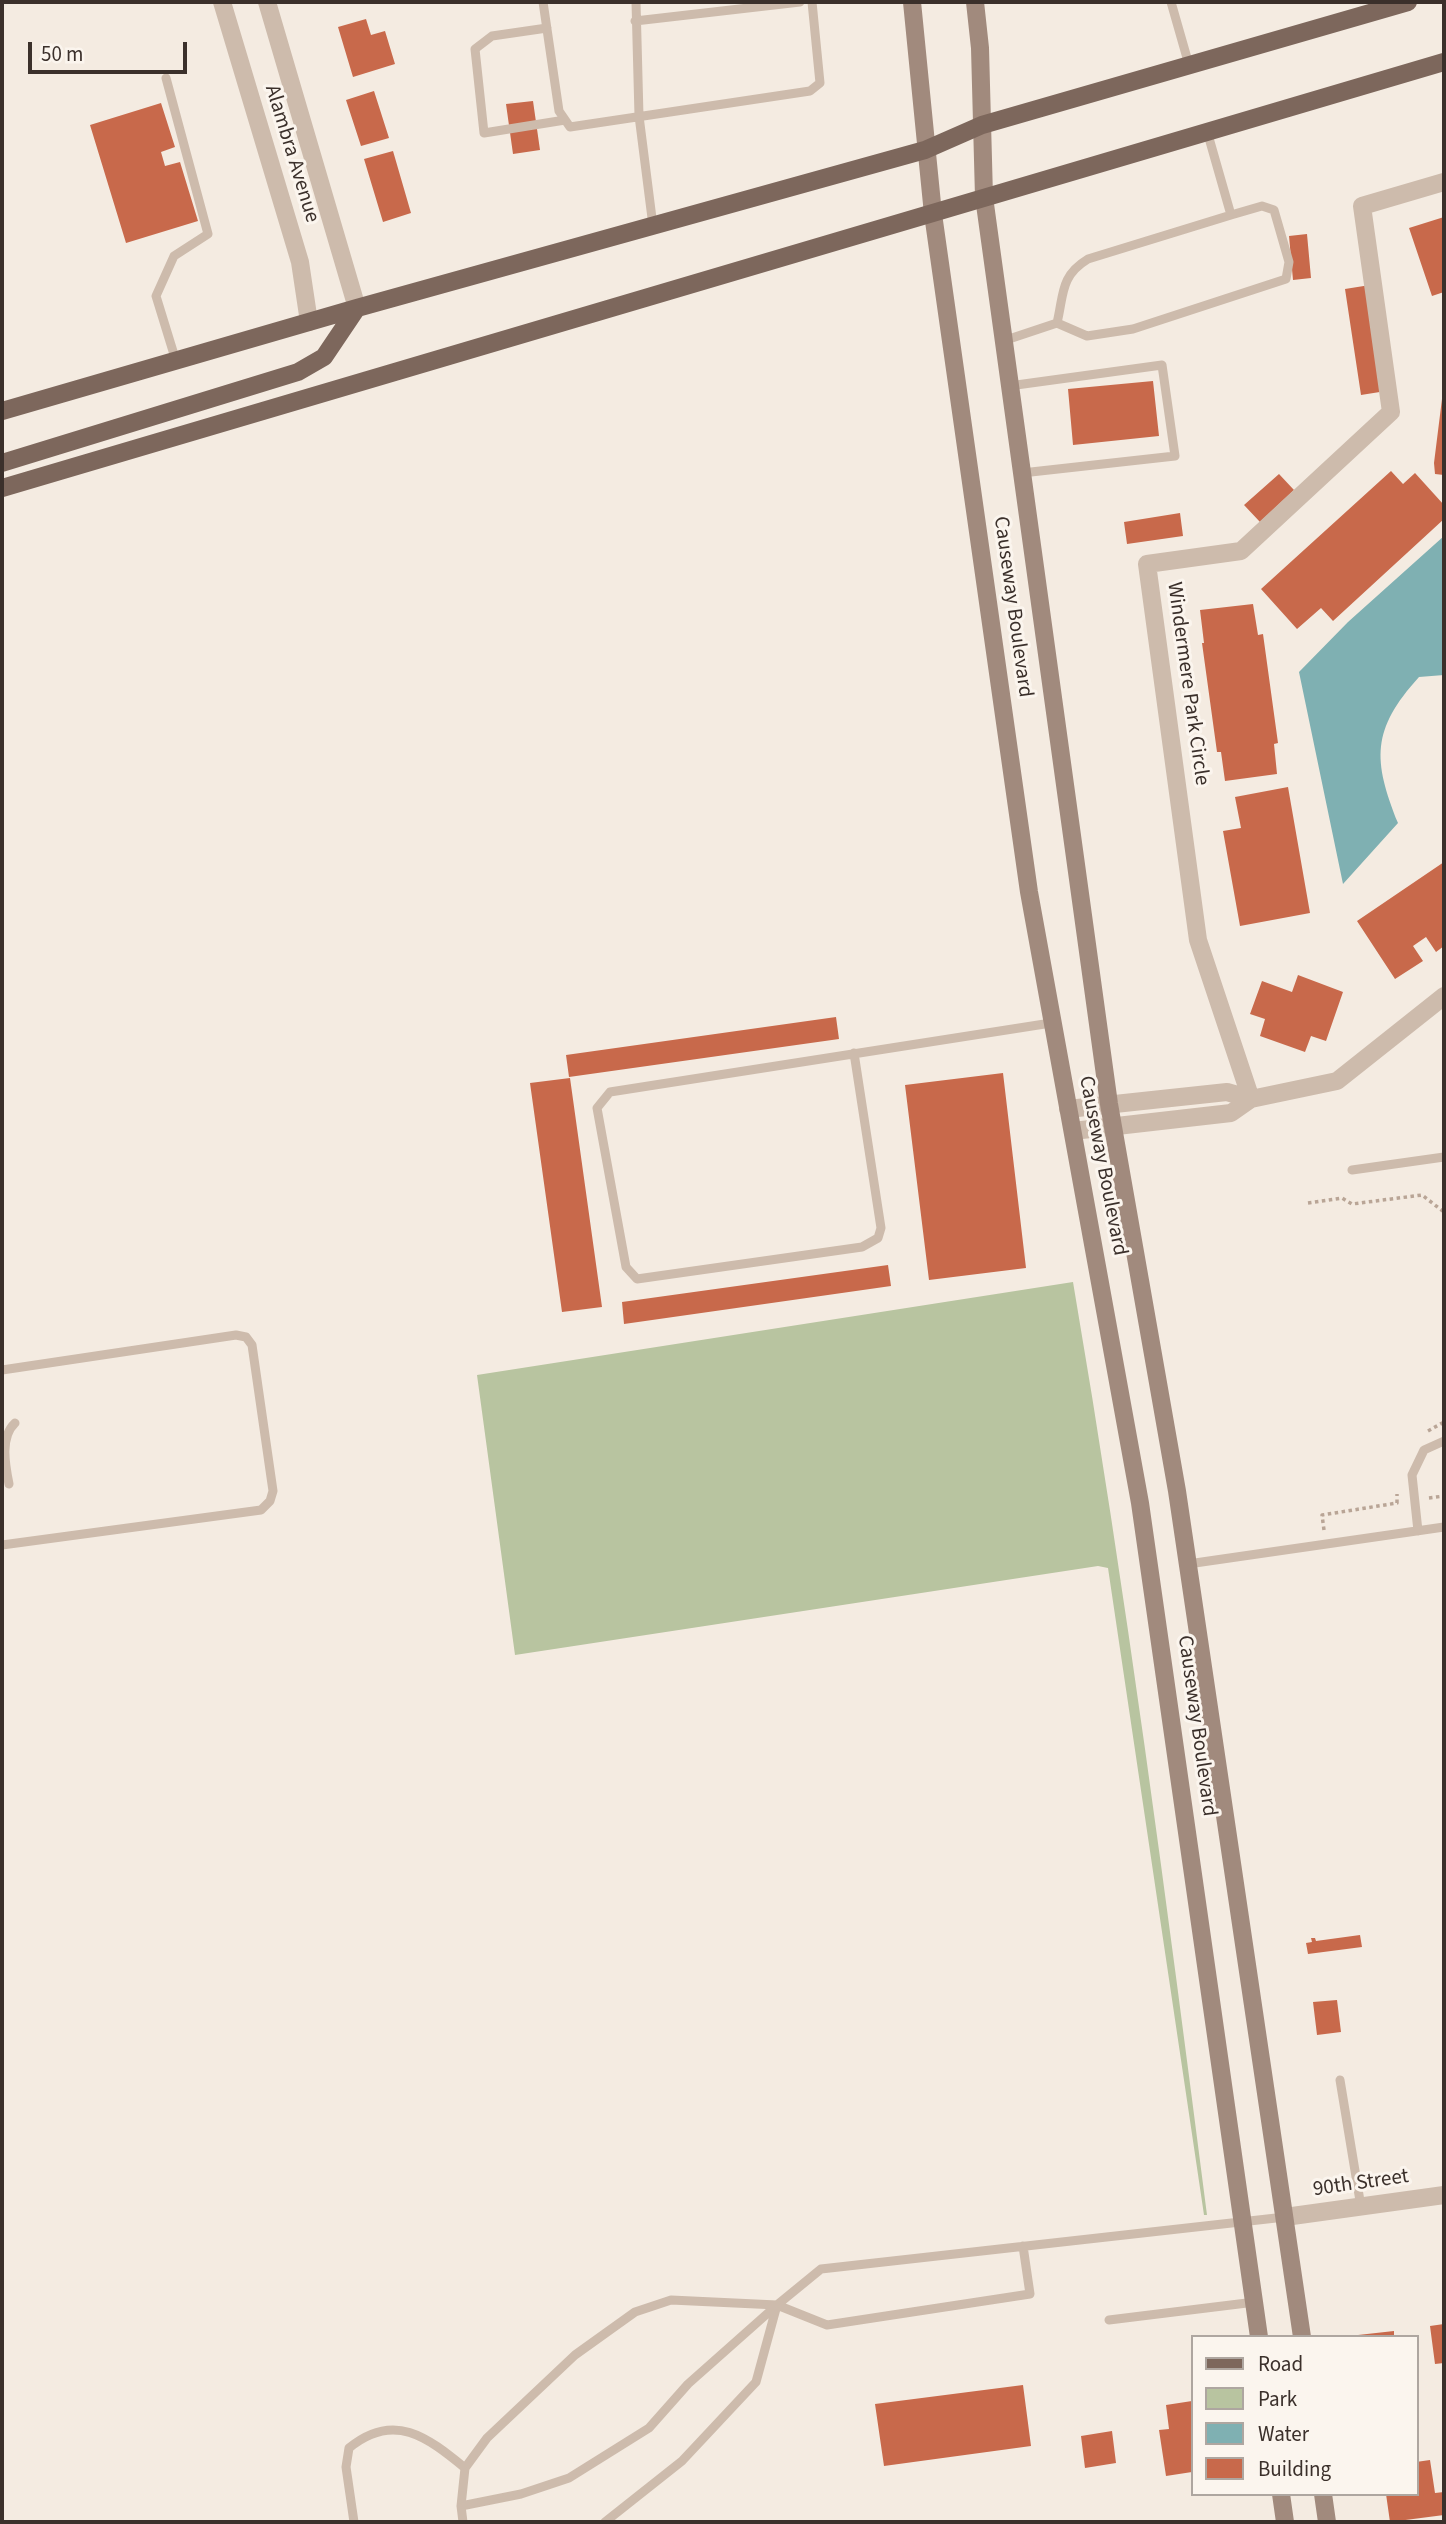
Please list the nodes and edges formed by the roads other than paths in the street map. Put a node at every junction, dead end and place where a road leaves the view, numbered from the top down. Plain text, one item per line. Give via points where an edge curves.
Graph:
1 (222, 2) edge
2 (267, 2) edge
3 (543, 2) edge
4 (636, 2) edge
5 (800, 2) edge
6 (812, 2) edge
7 (912, 2) edge
8 (975, 2) edge
9 (1171, 2) edge
10 (1408, 2) edge
11 (635, 21) junction
12 (547, 28) junction
13 (1444, 62) edge
14 (1189, 65) junction
15 (166, 78) dead end
16 (639, 116) junction
17 (565, 120) junction
18 (982, 125) junction
19 (1207, 131) junction
20 (925, 150) junction
21 (1444, 183) edge
22 (984, 197) junction
23 (933, 214) junction
24 (1231, 215) junction
25 (653, 226) junction
26 (357, 308) junction
27 (309, 322) junction
28 (1057, 323) junction
29 (1003, 341) junction
30 (176, 360) junction
31 (1009, 386) junction
32 (2, 411) edge
33 (2, 463) edge
34 (1022, 473) junction
35 (2, 488) edge
36 (1444, 996) edge
37 (1051, 1023) junction
38 (853, 1053) junction
39 (1251, 1099) junction
40 (1109, 1104) junction
41 (1069, 1110) junction
42 (1113, 1125) junction
43 (1073, 1131) junction
44 (1444, 1157) edge
45 (1352, 1170) dead end
46 (2, 1370) edge
47 (15, 1423) dead end
48 (1444, 1441) edge
49 (9, 1484) dead end
50 (1444, 1527) edge
51 (1418, 1531) junction
52 (2, 1545) edge
53 (1188, 1564) junction
54 (1340, 2080) dead end
55 (1444, 2195) edge
56 (1361, 2207) junction
57 (1285, 2217) junction
58 (1244, 2221) junction
59 (1023, 2246) junction
60 (1255, 2302) junction
61 (777, 2305) junction
62 (1110, 2320) dead end
63 (1259, 2335) edge
64 (1301, 2335) edge
65 (465, 2468) junction
66 (1281, 2496) edge
67 (1323, 2496) edge
68 (461, 2506) junction
69 (354, 2522) edge
70 (463, 2522) edge
71 (606, 2522) edge
72 (1285, 2522) edge
73 (1327, 2522) edge

1 - 27 street, Alambra Avenue via 300,262
2 - 26 street, Alambra Avenue
3 - 12 lane
4 - 11 lane
5 - 11 lane
6 - 16 lane via 820,83 810,91
7 - 20 main road, Causeway Boulevard
8 - 18 main road, Causeway Boulevard
9 - 14 lane
10 - 14 main road
11 - 16 lane
12 - 17 lane via 559,111
12 - 17 lane via 492,36 475,49 484,133
13 - 19 main road
14 - 18 main road
15 - 30 lane via 208,234 174,256 156,296
16 - 17 lane via 570,127
16 - 25 lane
18 - 20 main road
18 - 22 main road, Causeway Boulevard
19 - 22 main road
19 - 24 lane
20 - 23 main road, Causeway Boulevard
20 - 25 main road
21 - 39 street, Windermere Park Circle via 1362,206 1391,412 1241,551 1147,564 1198,940
22 - 23 main road
22 - 29 main road, Causeway Boulevard
23 - 35 main road
23 - 37 main road, Causeway Boulevard
24 - 28 lane via 1073,268
24 - 28 lane via 1262,206 1274,210 1289,262 1286,279 1133,329 1087,336
25 - 26 main road
26 - 27 main road
26 - 33 main road via 324,357 298,372
27 - 30 main road
28 - 29 lane
29 - 31 main road, Causeway Boulevard
30 - 32 main road
31 - 34 main road, Causeway Boulevard
31 - 34 lane via 1162,365 1175,456
34 - 40 main road, Causeway Boulevard
36 - 39 street via 1337,1081
37 - 38 lane
37 - 41 main road, Causeway Boulevard
38 - 38 lane via 610,1091 602,1097 597,1108 630,1274 636,1279 796,1256 868,1245 878,1238 881,1228
39 - 40 street via 1227,1092
39 - 42 street via 1231,1113
40 - 41 street
40 - 42 main road, Causeway Boulevard
41 - 43 main road, Causeway Boulevard
42 - 43 street
42 - 53 main road, Causeway Boulevard
43 - 58 main road, Causeway Boulevard via 1142,1516
44 - 45 lane
46 - 52 lane via 246,1337 252,1345 273,1491 261,1510
47 - 49 lane via 4,1440
48 - 51 lane via 1424,1450 1412,1475
50 - 51 lane
51 - 53 lane
53 - 57 main road, Causeway Boulevard
54 - 56 lane
55 - 56 street, 90th Street
56 - 57 street, 90th Street
57 - 58 lane
57 - 64 main road, Causeway Boulevard
58 - 59 lane
58 - 60 main road, Causeway Boulevard
59 - 61 lane via 821,2269
59 - 61 lane via 1030,2294 827,2325
60 - 62 lane
60 - 63 main road, Causeway Boulevard
61 - 65 lane via 671,2300 635,2312 575,2355 487,2438
61 - 68 lane via 688,2384 649,2428 569,2478
61 - 71 lane via 756,2382 682,2461
65 - 68 lane
65 - 69 lane via 433,2441 411,2431 366,2434 349,2448 346,2467
66 - 72 main road
67 - 73 main road
68 - 70 lane

